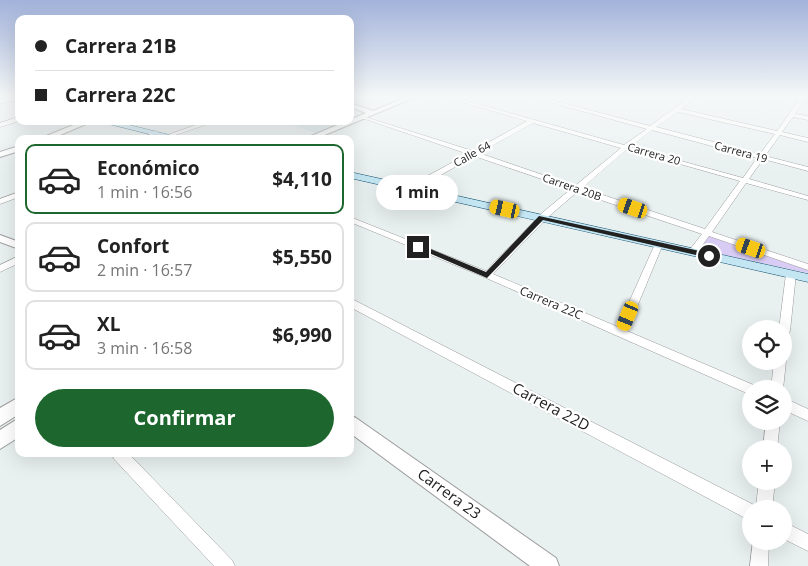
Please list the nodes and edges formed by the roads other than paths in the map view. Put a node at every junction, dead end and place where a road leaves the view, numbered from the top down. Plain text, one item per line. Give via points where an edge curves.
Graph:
1 (383, 122) edge
2 (530, 122) edge
3 (537, 122) edge
4 (628, 122) edge
5 (662, 122) edge
6 (732, 122) edge
7 (786, 122) edge
8 (80, 125) edge
9 (121, 125) edge
10 (201, 125) edge
11 (342, 125) edge
12 (653, 129) junction
13 (156, 133) junction
14 (778, 133) junction
15 (53, 135) edge
16 (152, 135) edge
17 (164, 135) edge
18 (171, 135) edge
19 (318, 135) edge
20 (808, 140) edge
21 (627, 146) junction
22 (15, 149) edge
23 (474, 154) junction
24 (0, 155) edge
25 (761, 157) junction
26 (808, 169) edge
27 (354, 176) edge
28 (745, 180) junction
29 (412, 188) junction
30 (577, 189) junction
31 (15, 196) edge
32 (808, 198) edge
33 (0, 202) edge
34 (542, 218) junction
35 (354, 221) edge
36 (706, 233) junction
37 (0, 238) edge
38 (15, 244) edge
39 (659, 244) junction
40 (693, 252) junction
41 (15, 261) edge
42 (808, 267) edge
43 (0, 269) edge
44 (791, 274) junction
45 (487, 275) junction
46 (808, 278) edge
47 (354, 304) edge
48 (785, 320) edge
49 (621, 333) junction
50 (742, 386) edge
51 (15, 407) edge
52 (792, 408) edge
53 (808, 415) edge
54 (0, 418) edge
55 (354, 426) edge
56 (15, 429) edge
57 (0, 441) edge
58 (122, 457) edge
59 (742, 507) edge
60 (792, 534) edge
61 (808, 543) edge
62 (760, 550) edge
63 (226, 566) edge
64 (548, 566) edge
65 (759, 566) edge

1 - 23 street, Carrera 20B
2 - 23 street, Calle 64
3 - 21 street, Carrera 20
4 - 12 street, Carrera 19
5 - 12 street
6 - 14 street
7 - 14 street
8 - 15 street
9 - 13 main road
10 - 18 street
11 - 19 street
12 - 21 street
12 - 25 street, Carrera 19
13 - 16 street
13 - 17 main road
14 - 20 street
14 - 25 street
21 - 28 street, Carrera 20
21 - 30 street
22 - 24 street
23 - 29 street, Calle 64
23 - 30 street, Carrera 20B
25 - 26 street, Carrera 19
25 - 28 street
27 - 29 main road
28 - 32 street, Carrera 20
28 - 36 street
29 - 34 main road
30 - 34 street
30 - 36 street, Carrera 20B
31 - 33 street
34 - 39 main road
34 - 45 street
35 - 45 street, Carrera 22C
36 - 40 street
36 - 42 street, Carrera 20B
37 - 38 street
39 - 40 main road
39 - 49 street
40 - 44 main road
41 - 43 street
44 - 46 main road
44 - 48 street
45 - 49 street, Carrera 22C
47 - 59 street, Carrera 22D
49 - 50 street, Carrera 22C
51 - 54 street
52 - 53 street
55 - 64 street, Carrera 23
56 - 57 street
58 - 63 street
60 - 61 street
62 - 65 street

